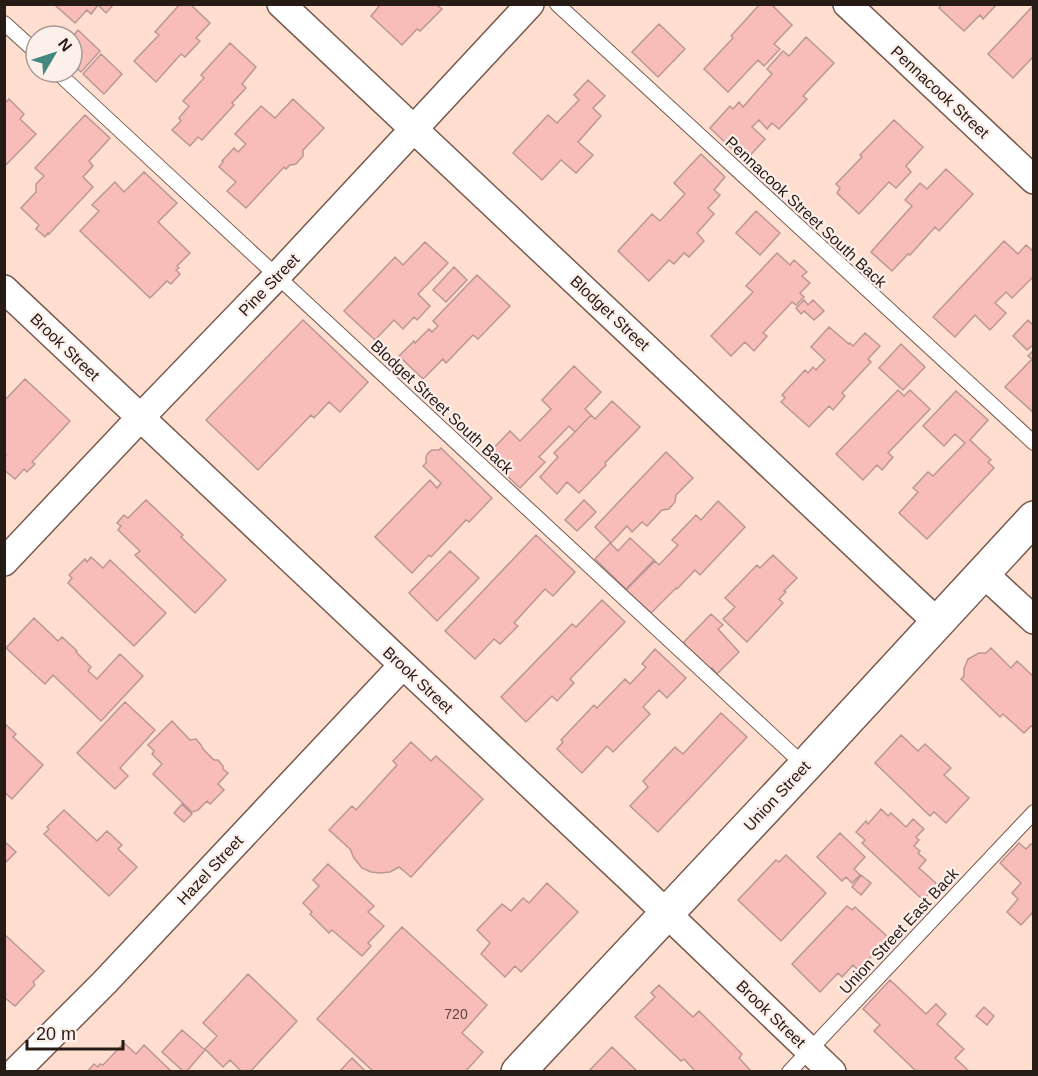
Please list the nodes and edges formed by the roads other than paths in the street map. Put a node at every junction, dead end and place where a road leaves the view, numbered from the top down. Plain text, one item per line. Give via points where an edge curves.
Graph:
1 (281, 4) edge
2 (530, 4) edge
3 (557, 4) edge
4 (847, 4) edge
5 (4, 23) edge
6 (24, 41) edge
7 (70, 84) edge
8 (414, 128) junction
9 (1034, 180) edge
10 (277, 276) junction
11 (4, 289) edge
12 (140, 418) junction
13 (1034, 443) edge
14 (1034, 518) edge
15 (4, 561) edge
16 (983, 573) junction
17 (1034, 621) edge
18 (937, 622) junction
19 (403, 665) junction
20 (805, 766) junction
21 (1034, 812) edge
22 (667, 914) junction
23 (809, 1050) junction
24 (15, 1071) edge
25 (518, 1071) edge
26 (789, 1071) edge
27 (832, 1071) edge

1 - 8 street, Blodget Street
2 - 8 street, Pine Street
3 - 13 lane, Pennacook Street South Back
4 - 9 street, Pennacook Street
5 - 6 lane
7 - 10 lane, Blodget Street South Back
8 - 10 street, Pine Street
8 - 18 street, Blodget Street
10 - 12 street, Pine Street
10 - 20 lane, Blodget Street South Back
11 - 12 street, Brook Street
12 - 15 street, Pine Street
12 - 19 street, Brook Street
14 - 16 street, Union Street
16 - 17 street
16 - 18 street, Union Street
18 - 20 street, Union Street
19 - 22 street, Brook Street
19 - 24 street, Hazel Street via 105,982
20 - 22 street, Union Street
21 - 23 lane, Union Street East Back
22 - 23 street, Brook Street
22 - 25 street, Union Street
23 - 26 lane, Union Street East Back
23 - 27 street, Brook Street

